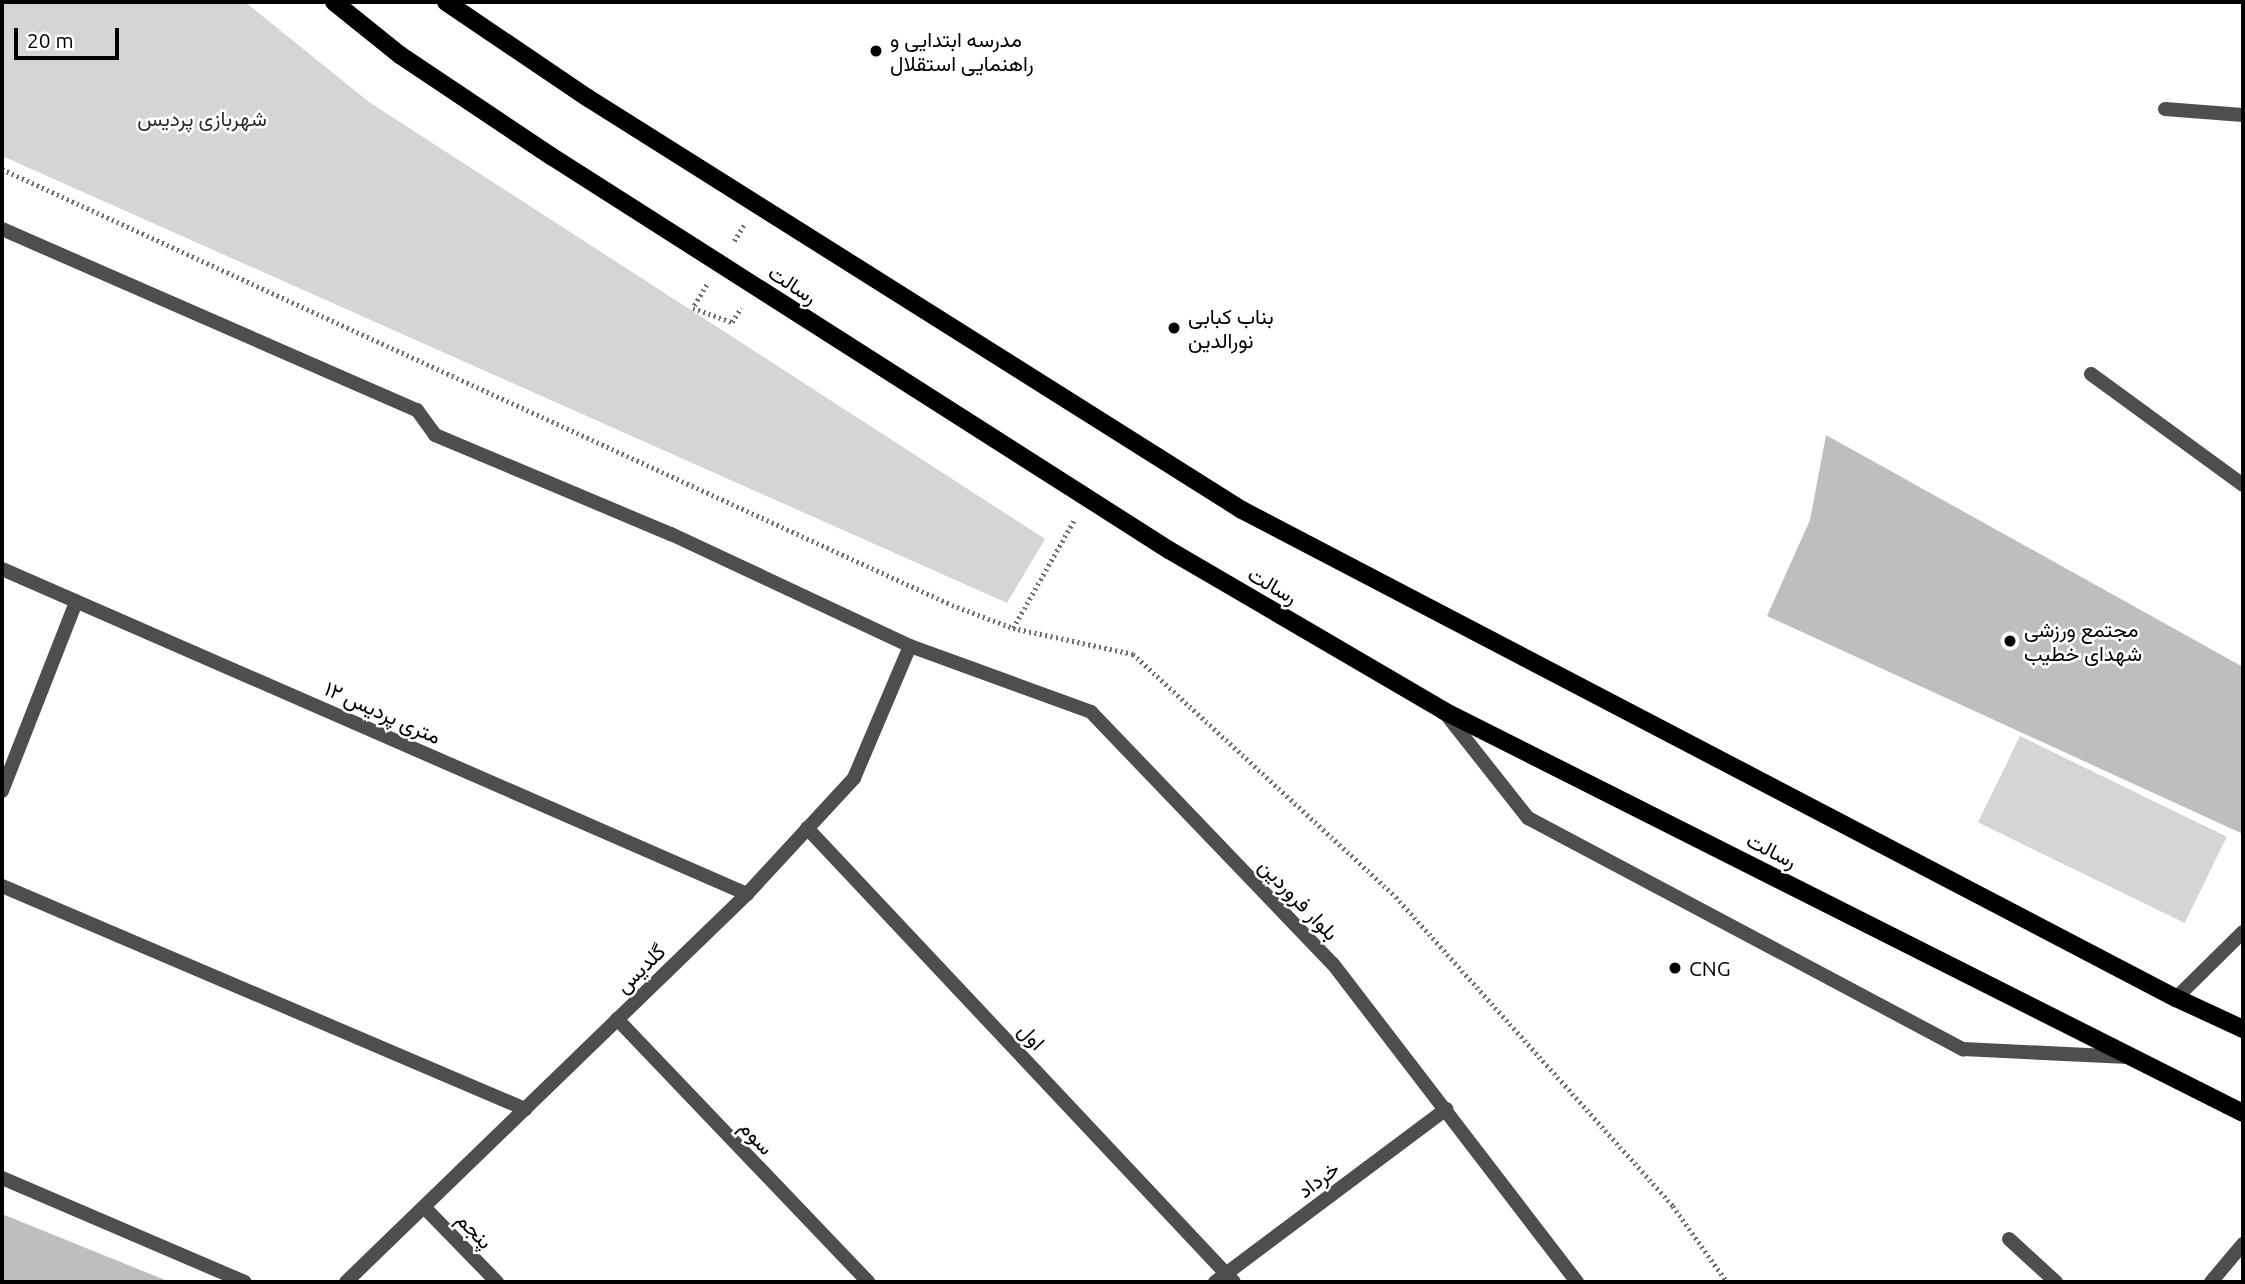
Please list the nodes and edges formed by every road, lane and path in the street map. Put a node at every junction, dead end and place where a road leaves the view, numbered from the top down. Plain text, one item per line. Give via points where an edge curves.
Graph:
1 (334, 2) edge
2 (446, 2) edge
3 (2165, 109) dead end
4 (2243, 116) edge
5 (2, 229) edge
6 (693, 308) dead end
7 (732, 322) dead end
8 (2091, 374) dead end
9 (2243, 485) edge
10 (1087, 498) junction
11 (2, 569) edge
12 (76, 602) junction
13 (1013, 628) dead end
14 (910, 646) junction
15 (1444, 712) junction
16 (2, 791) edge
17 (807, 828) junction
18 (2, 886) edge
19 (747, 894) junction
20 (2243, 932) edge
21 (2176, 998) junction
22 (617, 1019) junction
23 (2243, 1029) edge
24 (2134, 1057) junction
25 (525, 1109) junction
26 (1446, 1109) junction
27 (2243, 1113) edge
28 (2, 1178) edge
29 (424, 1207) junction
30 (2009, 1239) dead end
31 (2243, 1244) edge
32 (1230, 1278) edge
33 (245, 1282) edge
34 (346, 1282) edge
35 (497, 1282) edge
36 (868, 1282) edge
37 (1215, 1282) edge
38 (1577, 1282) edge
39 (2056, 1282) edge
40 (2211, 1282) edge

1 - 10 main road, رسالت via 400,55 551,156
2 - 21 main road via 588,98 1242,510
3 - 4 street
5 - 14 street, بلوار فروردین via 416,410 435,435 671,534
6 - 7 path
8 - 9 street
10 - 13 path
10 - 15 main road, رسالت
11 - 12 street, ۱۲ متری پردیس
12 - 16 street
12 - 19 street, ۱۲ متری پردیس
14 - 17 street, گلدیس via 854,778
14 - 26 street, بلوار فروردین via 1091,712 1333,964
15 - 24 main road, رسالت
15 - 24 street via 1528,818 1964,1049
17 - 19 street, گلدیس
17 - 32 street, اول
18 - 25 street
19 - 22 street, گلدیس
20 - 21 street
21 - 23 main road
22 - 25 street, گلدیس
22 - 36 street, سوم
24 - 27 main road, رسالت
25 - 29 street, گلدیس
26 - 32 street, خرداد
26 - 38 street, بلوار فروردین
28 - 33 street
29 - 34 street, گلدیس
29 - 35 street, پنجم
30 - 39 street
31 - 40 street
32 - 37 street, خرداد

